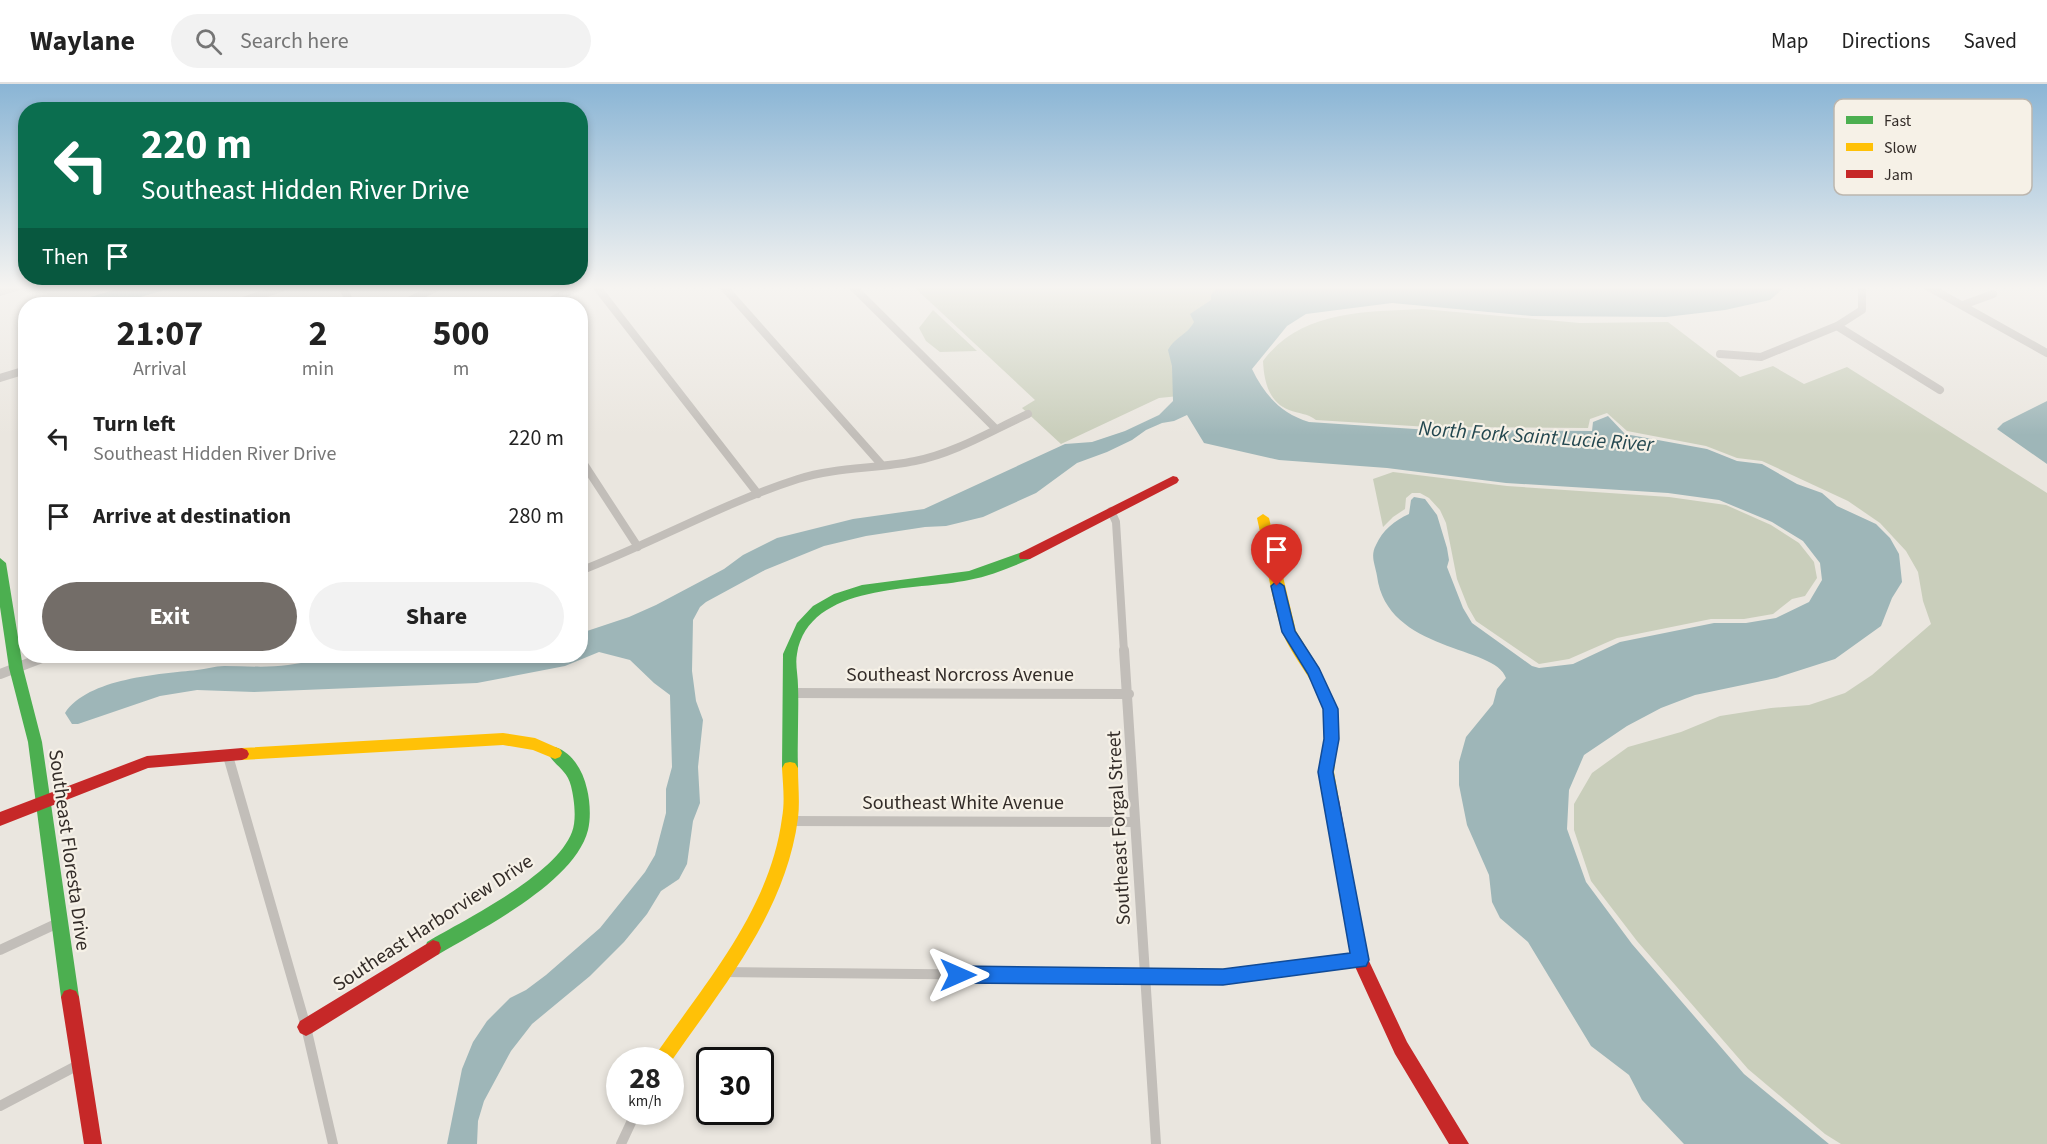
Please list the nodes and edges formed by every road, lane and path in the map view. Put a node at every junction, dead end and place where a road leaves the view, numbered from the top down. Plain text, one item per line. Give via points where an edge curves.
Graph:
1 (635, 335) edge
2 (767, 335) edge
3 (902, 335) edge
4 (1814, 335) edge
5 (1853, 335) edge
6 (2016, 335) edge
7 (2047, 353) edge
8 (1720, 354) dead end
9 (18, 372) edge
10 (0, 378) edge
11 (1940, 390) dead end
12 (1028, 414) dead end
13 (995, 428) junction
14 (881, 464) junction
15 (588, 471) edge
16 (1173, 480) dead end
17 (758, 494) junction
18 (1111, 511) junction
19 (1263, 518) dead end
20 (638, 547) junction
21 (0, 563) edge
22 (588, 568) edge
23 (29, 663) edge
24 (16, 668) junction
25 (0, 674) edge
26 (791, 693) junction
27 (1129, 694) junction
28 (228, 756) junction
29 (41, 801) junction
30 (0, 819) edge
31 (790, 821) junction
32 (1135, 822) junction
33 (58, 923) junction
34 (0, 950) edge
35 (1360, 960) junction
36 (723, 972) junction
37 (1146, 976) junction
38 (306, 1027) junction
39 (670, 1047) edge
40 (80, 1064) junction
41 (0, 1106) edge
42 (630, 1125) edge
43 (93, 1144) edge
44 (333, 1144) edge
45 (621, 1144) edge
46 (1156, 1144) edge
47 (1460, 1144) edge

1 - 17 street
2 - 14 street
3 - 13 street
4 - 8 street via 1761,357
5 - 11 street
6 - 7 street
9 - 10 street
12 - 13 street
13 - 14 street via 936,455
14 - 17 street via 801,478
15 - 20 street
16 - 18 street
17 - 20 street
18 - 26 street via 1028,554 981,573 866,589 820,608 802,625 790,651
18 - 27 street, Southeast Forgal Street via 1116,522
19 - 35 street via 1289,632 1314,672 1330,709 1326,772
20 - 22 street
21 - 24 street, Southeast Floresta Drive
23 - 24 street
24 - 25 street
24 - 29 street, Southeast Floresta Drive via 34,742
26 - 27 street, Southeast Norcross Avenue
26 - 31 street
27 - 32 street, Southeast Forgal Street
28 - 29 street, Southeast Harborview Drive via 147,762
28 - 38 street
28 - 38 street, Southeast Harborview Drive via 503,739 533,742 555,752 573,770 582,797 580,832 561,860 538,883
29 - 30 street, Southeast Harborview Drive
29 - 33 street, Southeast Floresta Drive
31 - 32 street, Southeast White Avenue
31 - 36 street via 761,911
32 - 37 street, Southeast Forgal Street
33 - 34 street
33 - 40 street, Southeast Floresta Drive
35 - 37 street via 1223,977
35 - 47 street via 1401,1048
36 - 37 street
36 - 39 street
37 - 46 street, Southeast Forgal Street
38 - 44 street
40 - 41 street
40 - 43 street, Southeast Floresta Drive
42 - 45 street

